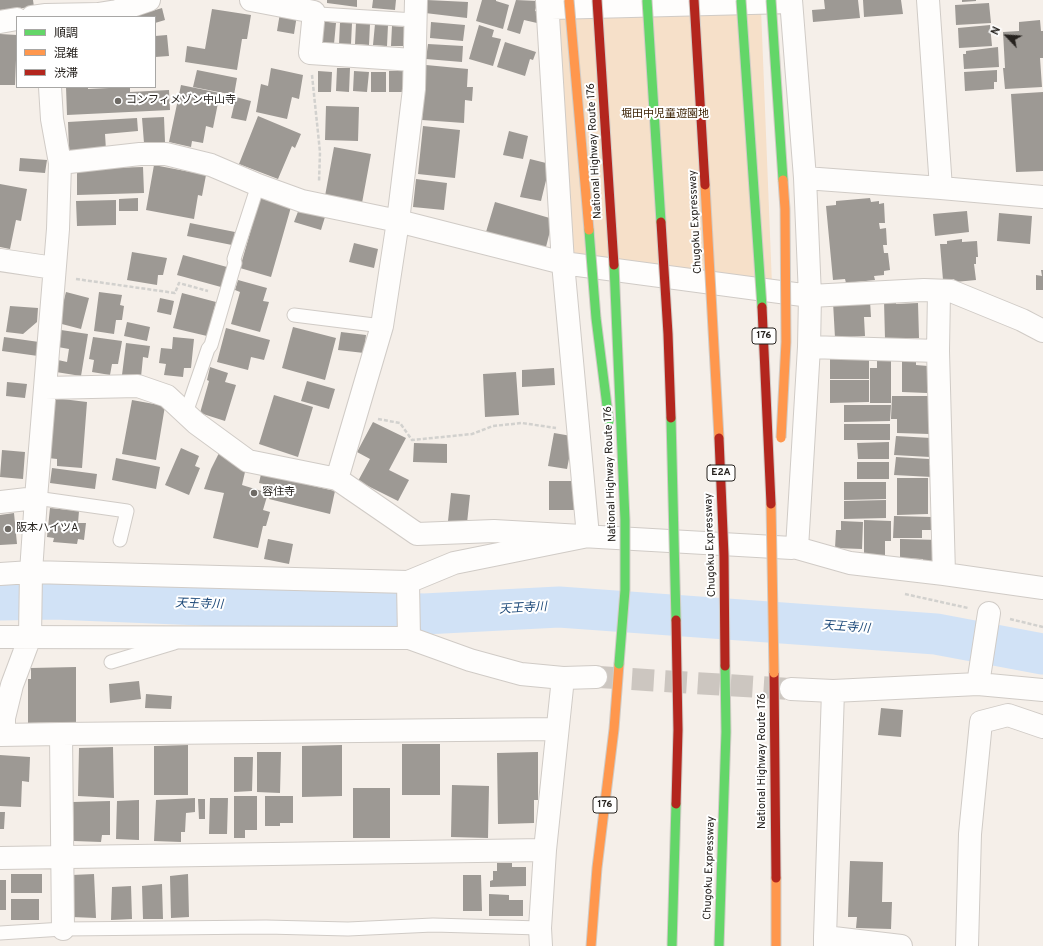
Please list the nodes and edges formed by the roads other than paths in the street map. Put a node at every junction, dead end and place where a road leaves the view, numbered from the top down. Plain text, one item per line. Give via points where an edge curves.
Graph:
1 (149, 0) edge
2 (252, 0) edge
3 (569, 0) edge
4 (597, 0) edge
5 (647, 0) edge
6 (694, 0) edge
7 (741, 0) edge
8 (928, 0) edge
9 (785, 1) edge
10 (547, 4) edge
11 (415, 10) edge
12 (43, 12) edge
13 (314, 12) junction
14 (16, 19) edge
15 (0, 22) edge
16 (413, 60) junction
17 (50, 88) edge
18 (60, 163) junction
19 (805, 178) junction
20 (258, 185) junction
21 (941, 188) junction
22 (1043, 197) edge
23 (398, 221) junction
24 (0, 260) edge
25 (563, 263) junction
26 (54, 272) junction
27 (939, 292) junction
28 (810, 296) junction
29 (294, 315) dead end
30 (382, 326) junction
31 (1043, 331) edge
32 (809, 347) junction
33 (938, 351) junction
34 (45, 388) junction
35 (186, 413) junction
36 (780, 446) dead end
37 (779, 469) dead end
38 (337, 479) junction
39 (36, 498) junction
40 (0, 502) edge
41 (625, 520) junction
42 (588, 536) junction
43 (120, 540) dead end
44 (797, 548) junction
45 (773, 562) junction
46 (31, 572) junction
47 (0, 574) edge
48 (944, 574) junction
49 (408, 588) junction
50 (1043, 588) edge
51 (988, 617) dead end
52 (409, 631) junction
53 (30, 637) junction
54 (175, 637) junction
55 (2, 639) edge
56 (111, 662) dead end
57 (596, 677) tunnel mouth
58 (563, 678) junction
59 (978, 679) junction
60 (791, 689) tunnel mouth
61 (1043, 690) edge
62 (833, 691) junction
63 (1043, 727) edge
64 (557, 729) junction
65 (2, 734) edge
66 (61, 734) junction
67 (545, 850) junction
68 (61, 857) junction
69 (0, 858) edge
70 (63, 929) junction
71 (0, 933) edge
72 (540, 937) edge
73 (825, 941) edge
74 (591, 946) edge
75 (672, 946) edge
76 (719, 946) edge
77 (776, 946) edge
78 (901, 946) edge
79 (967, 946) edge

1 - 12 street via 117,11 98,14
2 - 13 street
3 - 41 highway, bridge via 596,318
4 - 41 highway, National Highway Route 176 / 176, bridge via 618,320
5 - 75 highway, bridge via 668,334 676,557 678,730
6 - 76 highway, Chugoku Expressway / E2A, bridge via 714,330 724,556 726,740
7 - 45 highway, National Highway Route 176 / 176, bridge via 763,327
8 - 21 street
9 - 10 street
9 - 19 street
9 - 36 highway, bridge via 786,342
10 - 25 street
11 - 13 lane via 319,14
11 - 16 street
13 - 16 street via 310,53
14 - 15 street
16 - 23 street via 414,89
17 - 18 street via 52,119
18 - 20 street via 140,154 166,154 211,165
18 - 26 street
19 - 21 street
19 - 28 street
20 - 23 street via 302,201
20 - 35 lane via 234,259 211,345
21 - 22 street
23 - 25 street
23 - 30 street
24 - 26 street
25 - 28 street
25 - 42 street
26 - 34 street
27 - 28 street via 924,290
27 - 31 street via 950,291
27 - 33 street
28 - 32 street
29 - 30 lane
30 - 38 street
32 - 33 street
32 - 44 street
33 - 48 street
34 - 35 street via 138,386 168,396
34 - 39 street
35 - 38 street via 248,461
37 - 45 highway, bridge
38 - 42 street via 417,534 494,530
39 - 40 street
39 - 43 lane via 128,505
39 - 46 street
41 - 74 highway, National Highway Route 176 / 176, bridge via 625,590
42 - 44 street
42 - 49 street via 454,563
44 - 48 street via 850,563
45 - 77 highway, National Highway Route 176 / 176, bridge
46 - 47 street
46 - 49 street
46 - 53 street
48 - 50 street
49 - 52 street
51 - 59 street
52 - 54 street
52 - 58 street via 470,660 521,674
53 - 54 street
53 - 55 street
53 - 65 street via 12,685
54 - 56 lane via 174,643
57 - 58 street
58 - 64 street
59 - 61 street
59 - 62 street
60 - 62 street
62 - 73 street
63 - 79 street via 1008,715 981,722 970,834
64 - 66 street
64 - 67 street
65 - 66 street
66 - 68 street
67 - 68 street
67 - 72 street
68 - 69 street
68 - 70 street
70 - 71 lane
70 - 72 lane via 348,929 433,925
73 - 78 street

